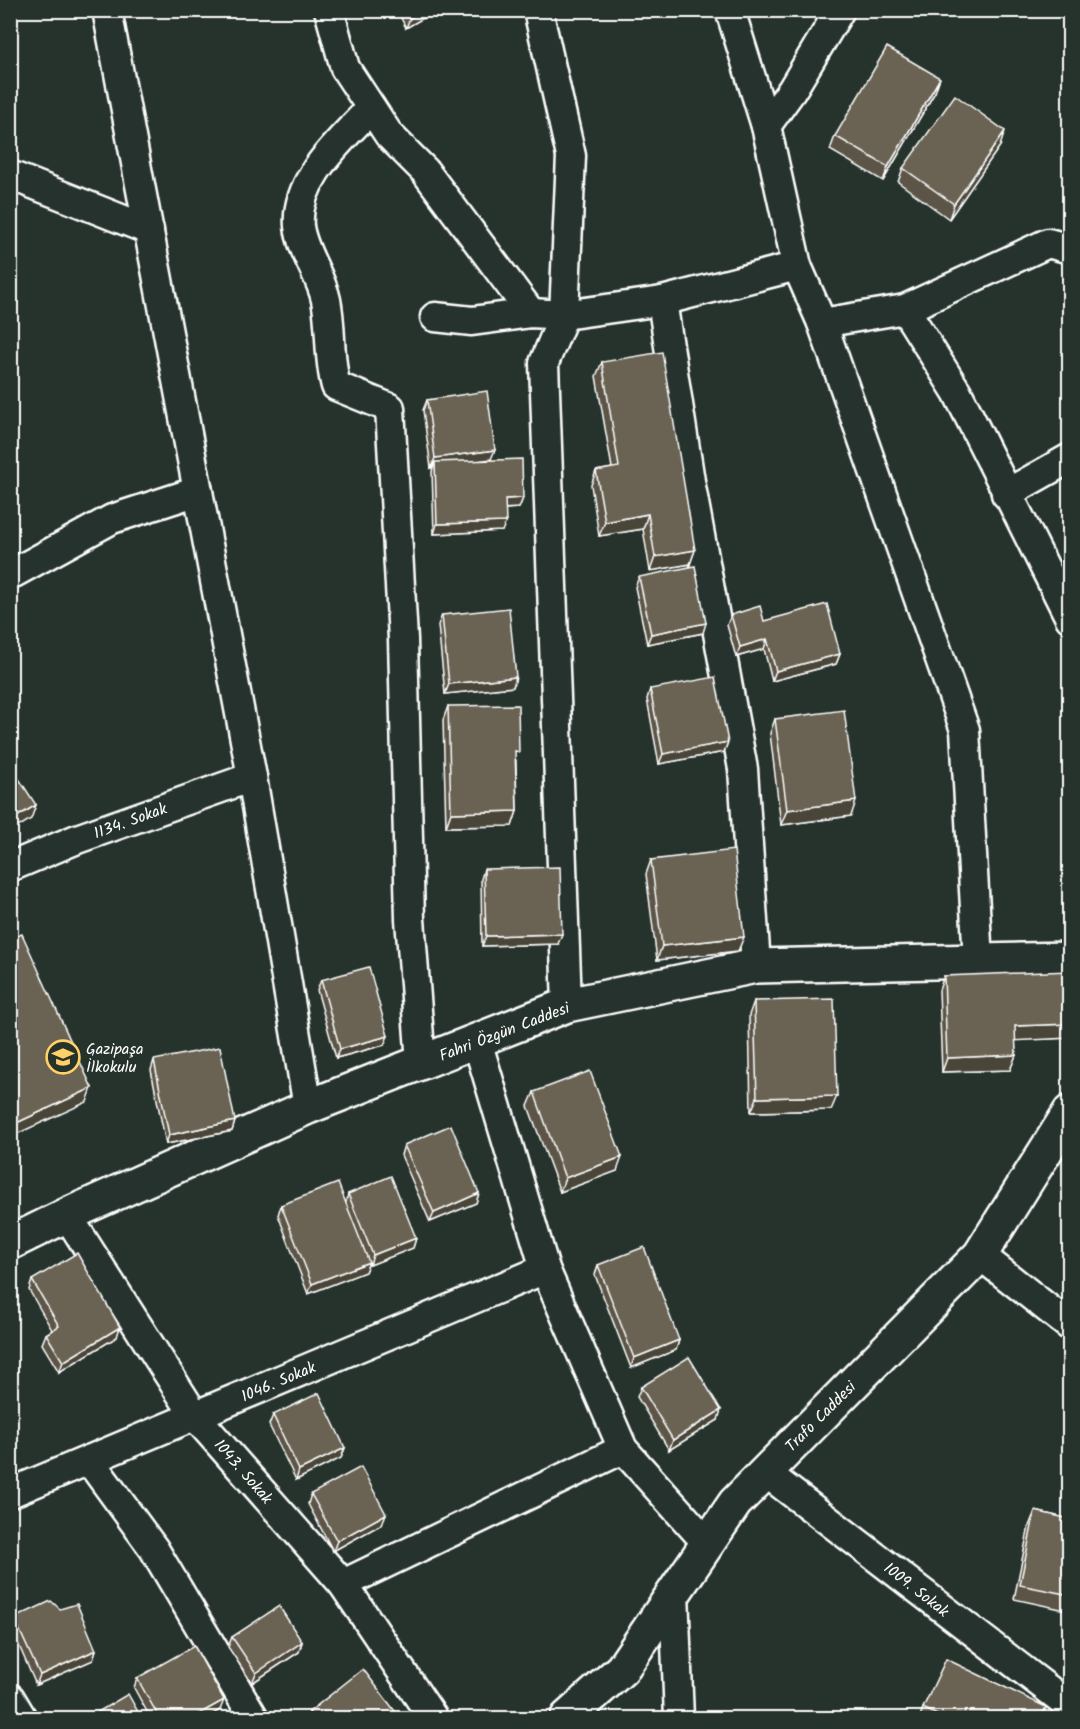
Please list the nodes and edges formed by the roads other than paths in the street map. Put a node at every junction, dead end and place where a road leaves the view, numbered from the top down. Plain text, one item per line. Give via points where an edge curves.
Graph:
1 (107, 10) edge
2 (329, 10) edge
3 (538, 10) edge
4 (730, 10) edge
5 (840, 10) edge
6 (371, 108) junction
7 (766, 126) junction
8 (10, 175) edge
9 (149, 230) junction
10 (1070, 249) edge
11 (797, 266) junction
12 (662, 301) junction
13 (905, 309) junction
14 (531, 313) junction
15 (564, 315) junction
16 (435, 317) dead end
17 (822, 323) junction
18 (1070, 458) edge
19 (198, 491) junction
20 (1006, 494) junction
21 (10, 575) edge
22 (1070, 618) edge
23 (252, 777) junction
24 (10, 867) edge
25 (1070, 959) edge
26 (978, 961) junction
27 (756, 966) junction
28 (567, 1005) junction
29 (477, 1041) junction
30 (421, 1063) junction
31 (308, 1107) junction
32 (1070, 1112) edge
33 (67, 1215) junction
34 (10, 1243) edge
35 (980, 1255) junction
36 (545, 1269) junction
37 (1070, 1326) edge
38 (195, 1416) junction
39 (623, 1449) junction
40 (89, 1460) junction
41 (765, 1472) junction
42 (10, 1493) edge
43 (707, 1543) junction
44 (343, 1584) junction
45 (674, 1593) junction
46 (10, 1698) edge
47 (1070, 1706) edge
48 (22, 1719) edge
49 (254, 1719) edge
50 (433, 1719) edge
51 (567, 1719) edge
52 (679, 1719) edge

1 - 9 street
2 - 6 street via 345,68
3 - 15 street via 571,156
4 - 7 street
5 - 7 street
6 - 14 street via 389,135 425,171
6 - 30 street via 319,165 303,194 299,226 326,299 336,386 390,408 403,639 410,919
7 - 11 street
8 - 9 street
9 - 19 street
10 - 13 street via 1048,243
11 - 12 street
11 - 17 street
12 - 15 street
12 - 27 street via 690,481 743,768
13 - 17 street
13 - 20 street via 957,392
14 - 15 street
14 - 16 street via 472,321
15 - 28 street via 544,363
17 - 26 street via 965,729
18 - 20 street
19 - 21 street via 112,519
19 - 23 street
20 - 22 street
23 - 24 street, 1134. Sokak
23 - 31 street
25 - 26 street, Fahri Özgün Caddesi
26 - 27 street, Fahri Özgün Caddesi
27 - 28 street, Fahri Özgün Caddesi
28 - 29 street, Fahri Özgün Caddesi
29 - 30 street, Fahri Özgün Caddesi
29 - 36 street
30 - 31 street, Fahri Özgün Caddesi
31 - 33 street, Fahri Özgün Caddesi
32 - 35 street, Trafo Caddesi
33 - 34 street, Fahri Özgün Caddesi
33 - 38 street, 1043. Sokak
35 - 37 street
35 - 41 street, Trafo Caddesi
36 - 38 street, 1046. Sokak
36 - 39 street
38 - 40 street, 1046. Sokak
38 - 44 street, 1043. Sokak
39 - 43 street
39 - 44 street
40 - 42 street, 1046. Sokak
40 - 49 street via 154,1549
41 - 43 street, Trafo Caddesi via 735,1503
41 - 47 street, 1009. Sokak
43 - 45 street, Trafo Caddesi
44 - 50 street, 1043. Sokak
45 - 51 street, Trafo Caddesi via 622,1669
45 - 52 street
46 - 48 street

